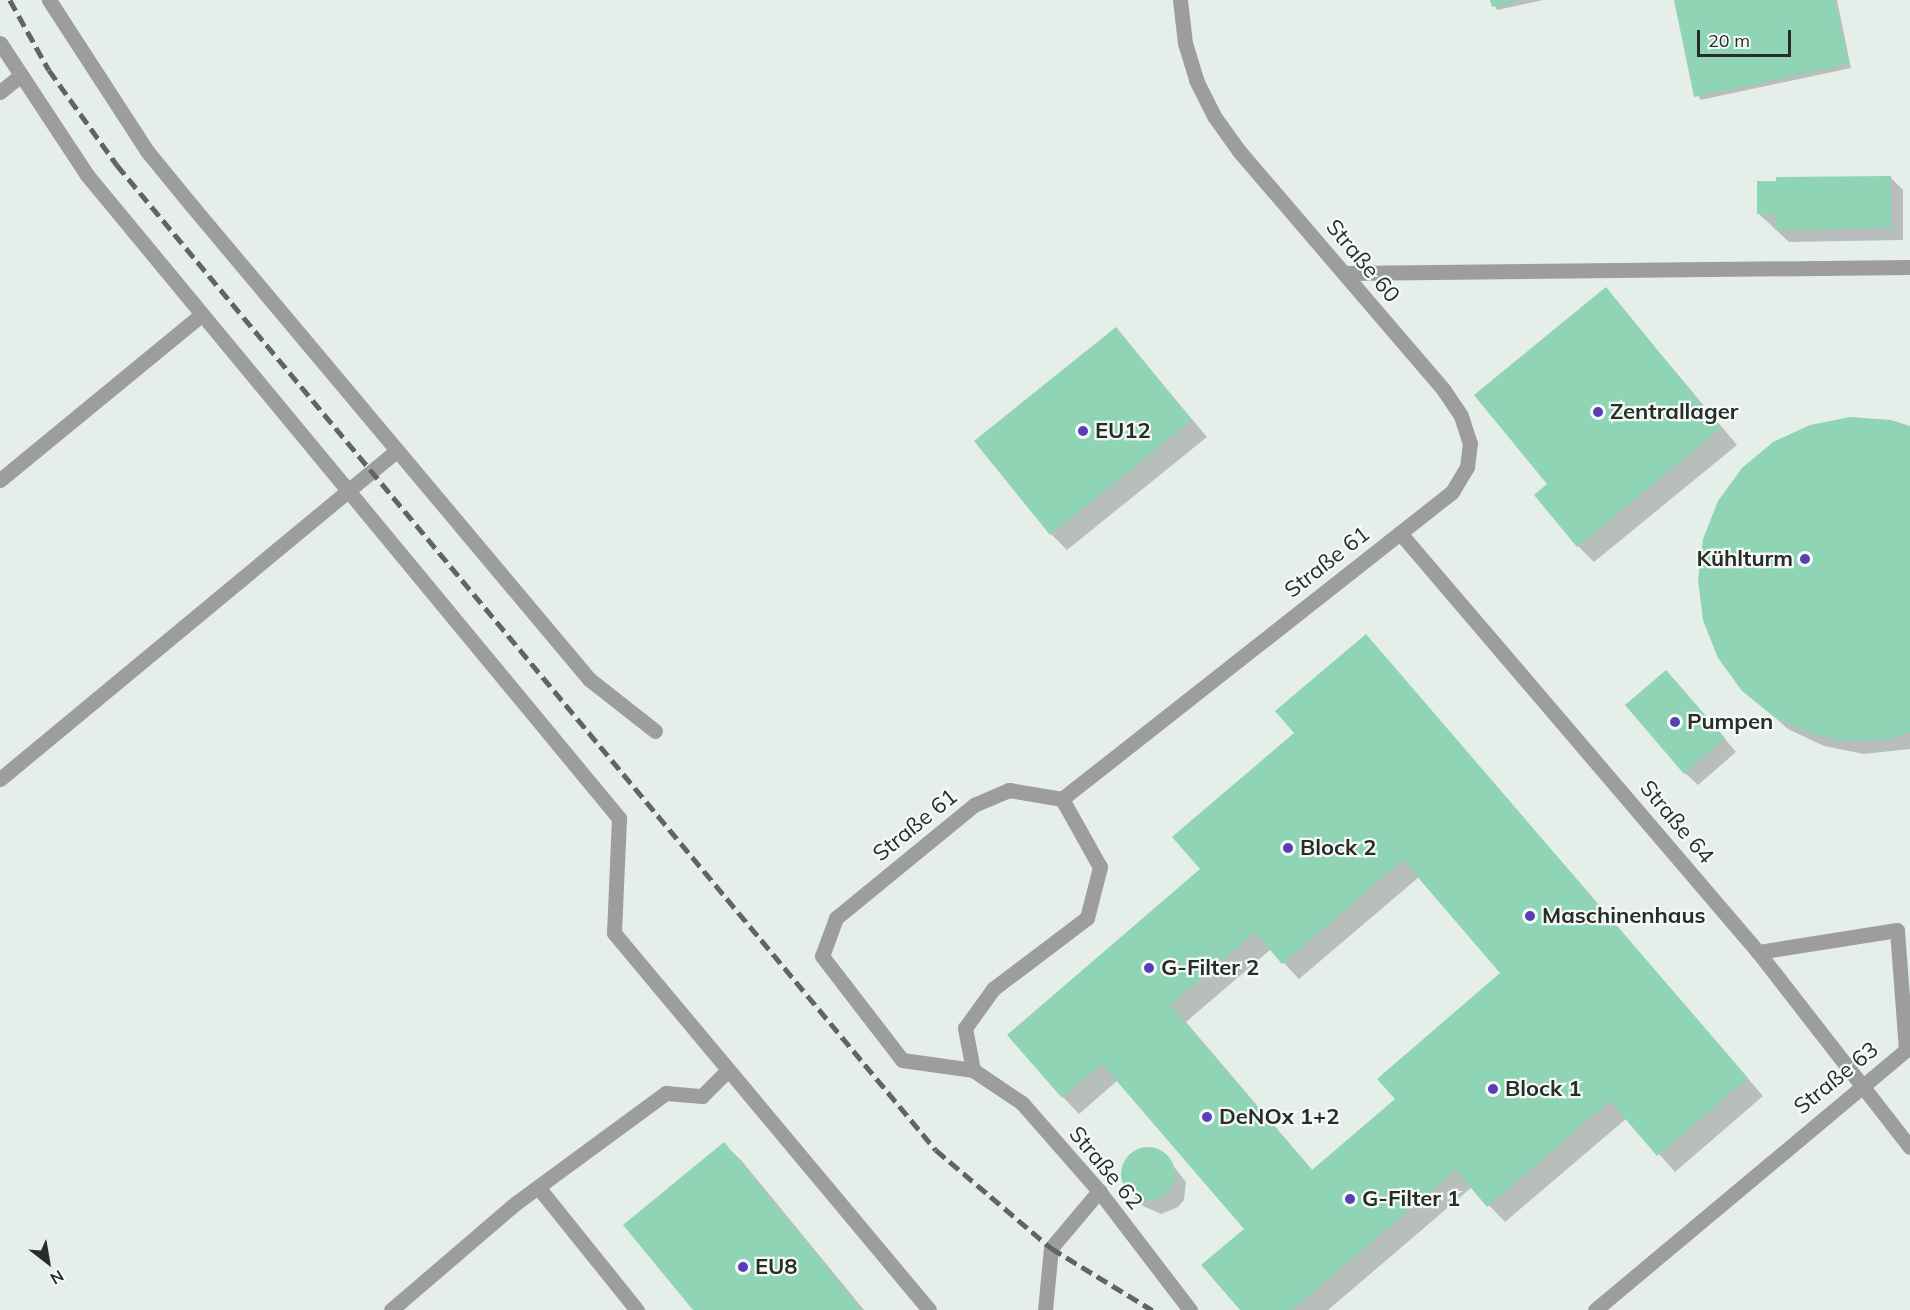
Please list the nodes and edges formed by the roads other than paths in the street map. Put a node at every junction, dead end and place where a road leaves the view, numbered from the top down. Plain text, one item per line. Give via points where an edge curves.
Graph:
1 (49, 0) edge
2 (1180, 0) edge
3 (0, 43) edge
4 (21, 75) junction
5 (0, 92) edge
6 (1910, 267) edge
7 (1344, 273) junction
8 (202, 314) junction
9 (396, 452) junction
10 (0, 480) edge
11 (349, 492) junction
12 (1400, 533) junction
13 (655, 731) dead end
14 (0, 779) edge
15 (1062, 799) junction
16 (1758, 952) junction
17 (728, 1070) junction
18 (973, 1070) junction
19 (1861, 1085) junction
20 (1910, 1147) edge
21 (538, 1187) junction
22 (1098, 1191) junction
23 (391, 1310) edge
24 (637, 1310) edge
25 (929, 1310) edge
26 (1045, 1310) edge
27 (1190, 1310) edge
28 (1595, 1310) edge

1 - 9 street via 147,151
2 - 7 street, Straße 60 via 1191,61 1214,116
3 - 4 street
4 - 5 street
4 - 8 street via 87,175
6 - 7 street
7 - 12 street, Straße 60 via 1443,389 1461,416 1470,443 1467,467 1452,492
8 - 10 street
8 - 11 street
9 - 11 street
9 - 13 street via 590,679
11 - 14 street
11 - 17 street via 619,818 614,933
12 - 15 street, Straße 61
12 - 16 street, Straße 64
15 - 18 street via 1100,867 1087,918 993,989 965,1028
15 - 18 street, Straße 61 via 1009,790 974,806 836,918 822,956 902,1060
16 - 19 street, Straße 64
16 - 19 street, Straße 63 via 1897,930 1906,1050
17 - 21 street via 702,1096 666,1093
17 - 25 street
18 - 22 street, Straße 62 via 1022,1103
19 - 20 street, Straße 64
19 - 28 street, Straße 63
21 - 23 street
21 - 24 street
22 - 26 street via 1052,1248
22 - 27 street, Straße 62

